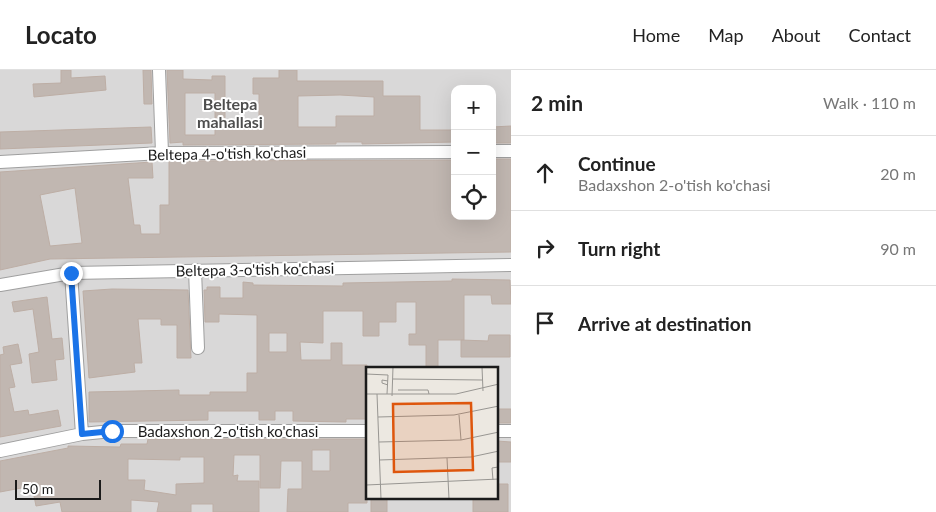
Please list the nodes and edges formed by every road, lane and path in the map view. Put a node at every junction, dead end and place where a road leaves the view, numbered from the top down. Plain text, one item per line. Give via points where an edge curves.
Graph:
1 (159, 70) edge
2 (496, 151) edge
3 (511, 151) edge
4 (451, 152) edge
5 (162, 153) junction
6 (0, 162) edge
7 (511, 265) edge
8 (195, 270) junction
9 (71, 273) junction
10 (0, 285) edge
11 (198, 348) dead end
12 (366, 431) edge
13 (498, 431) edge
14 (511, 432) edge
15 (82, 434) junction
16 (0, 451) edge

1 - 5 street
2 - 3 street
4 - 5 street, Beltepa 4-o'tish ko'chasi
5 - 6 street, Beltepa 4-o'tish ko'chasi
7 - 8 street, Beltepa 3-o'tish ko'chasi
8 - 9 street, Beltepa 3-o'tish ko'chasi
8 - 11 street
9 - 10 street, Beltepa 3-o'tish ko'chasi
9 - 15 street
12 - 15 street, Badaxshon 2-o'tish ko'chasi via 112,431
13 - 14 street
15 - 16 street, Badaxshon 2-o'tish ko'chasi

